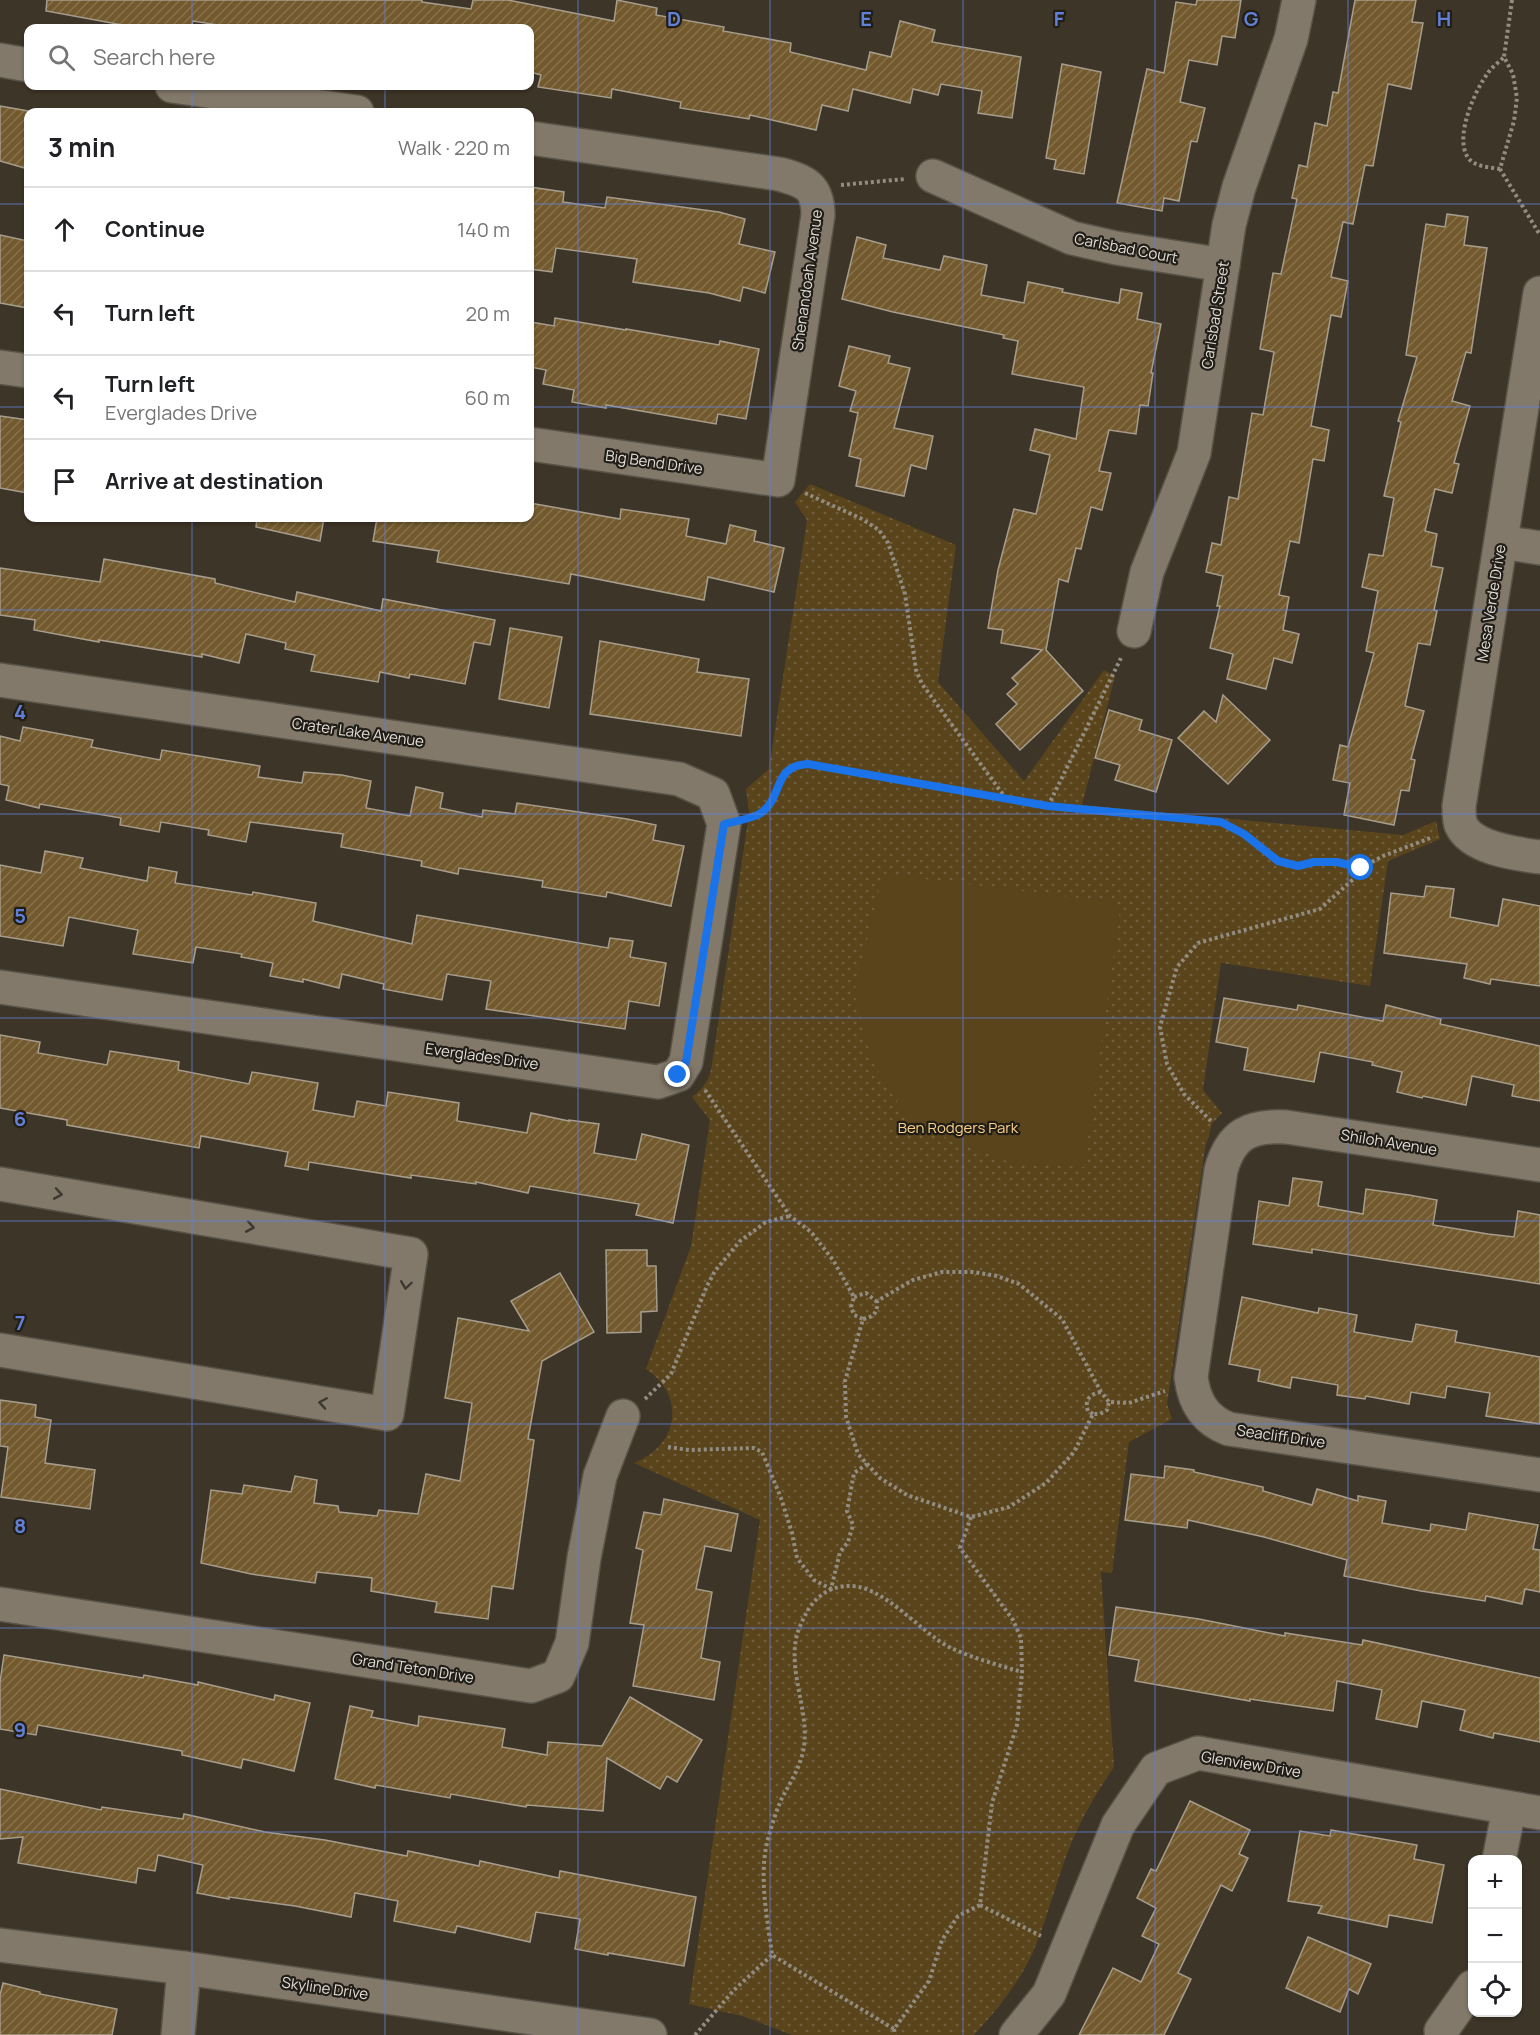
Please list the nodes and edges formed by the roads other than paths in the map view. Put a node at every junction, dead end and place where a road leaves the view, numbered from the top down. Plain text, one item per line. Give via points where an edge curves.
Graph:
1 (1299, 0) edge
2 (0, 60) edge
3 (24, 64) edge
4 (200, 90) edge
5 (329, 108) edge
6 (534, 139) edge
7 (933, 176) road end
8 (1222, 265) junction
9 (1540, 293) edge
10 (0, 367) edge
11 (24, 370) edge
12 (534, 445) edge
13 (778, 480) joint
14 (1501, 542) junction
15 (1540, 548) edge
16 (1134, 631) road end
17 (0, 680) edge
18 (1540, 857) edge
19 (0, 987) edge
20 (686, 1062) joint
21 (1240, 1137) joint
22 (1540, 1165) edge
23 (0, 1184) edge
24 (0, 1350) edge
25 (623, 1416) road end
26 (1540, 1475) edge
27 (0, 1604) edge
28 (1525, 1811) edge
29 (1502, 1855) edge
30 (0, 1945) edge
31 (184, 1968) junction
32 (1468, 1994) edge
33 (564, 2029) edge
34 (1441, 2031) dead end
35 (178, 2035) edge
36 (650, 2035) edge
37 (1016, 2035) edge

1 - 8 street, Carlsbad Street via 1292,39 1239,187
2 - 3 street
4 - 5 street
6 - 13 street, Shenandoah Avenue via 779,174 811,187 818,202 818,215
7 - 8 street, Carlsbad Court via 1072,238
8 - 16 street, Carlsbad Street via 1194,453 1148,572
9 - 14 street, Mesa Verde Drive
10 - 11 street
12 - 13 street, Big Bend Drive
14 - 15 street
14 - 18 street, Mesa Verde Drive via 1460,787 1461,825 1473,838 1498,851
17 - 20 street, Crater Lake Avenue via 679,779 713,794 724,824
19 - 20 street, Everglades Drive via 658,1082 678,1075
21 - 22 street, Shiloh Avenue via 1265,1126 1286,1126
21 - 26 street, Seacliff Drive via 1225,1156 1221,1170 1192,1367 1192,1388 1203,1411 1211,1420 1229,1428
23 -> 24 street via 411,1254 387,1414
25 - 27 street, Grand Teton Drive via 600,1476 572,1642 558,1676 531,1686
28 - 29 street
28 - 37 street, Glenview Drive via 1198,1753 1156,1769 1118,1825 1049,1994
30 - 31 street, Skyline Drive
31 - 33 street, Skyline Drive
31 - 35 street
32 - 34 street
33 - 36 street, Skyline Drive

